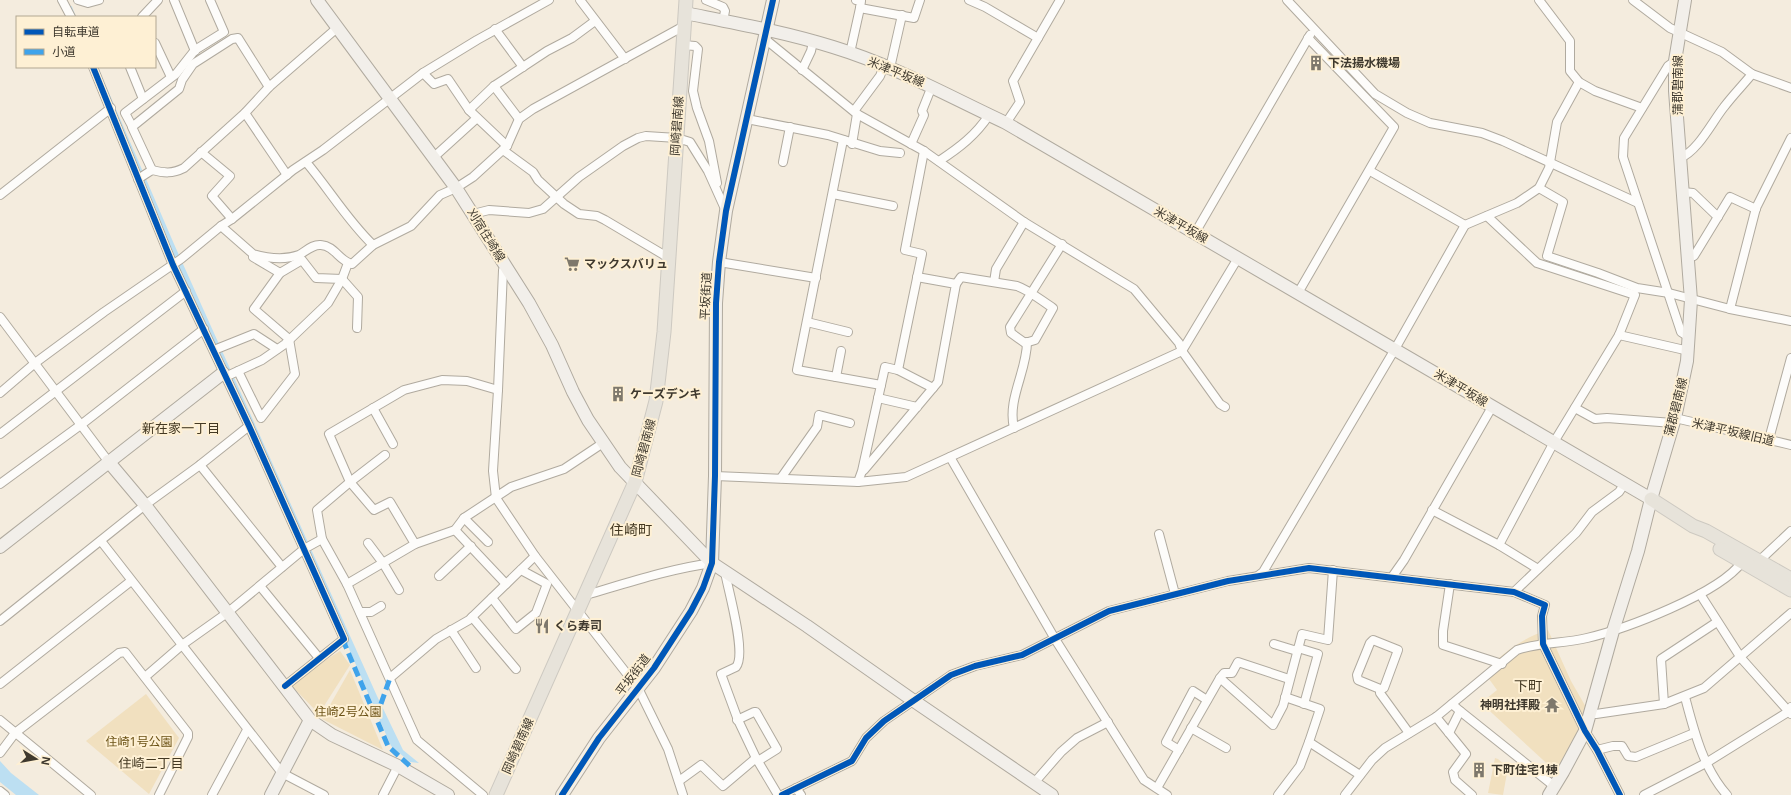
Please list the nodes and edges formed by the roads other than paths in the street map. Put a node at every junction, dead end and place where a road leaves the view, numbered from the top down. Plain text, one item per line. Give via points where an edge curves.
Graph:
1 (78, 0) edge
2 (99, 0) edge
3 (158, 0) edge
4 (174, 0) edge
5 (210, 0) edge
6 (317, 0) edge
7 (549, 0) edge
8 (580, 0) edge
9 (686, 0) edge
10 (706, 0) edge
11 (773, 0) edge
12 (920, 0) edge
13 (969, 0) edge
14 (1060, 0) edge
15 (1287, 0) edge
16 (1539, 0) edge
17 (1633, 0) edge
18 (1685, 0) edge
19 (66, 1) edge
20 (858, 4) edge
21 (71, 16) edge
22 (144, 16) edge
23 (902, 16) junction
24 (685, 20) junction
25 (596, 21) junction
26 (723, 21) junction
27 (337, 28) junction
28 (495, 29) junction
29 (1313, 29) junction
30 (1680, 33) junction
31 (766, 35) junction
32 (1038, 38) junction
33 (1308, 38) junction
34 (813, 42) junction
35 (156, 45) edge
36 (683, 45) junction
37 (195, 51) junction
38 (850, 53) junction
39 (625, 58) junction
40 (1675, 61) junction
41 (523, 67) junction
42 (887, 67) junction
43 (93, 68) edge
44 (130, 68) edge
45 (802, 70) junction
46 (423, 73) junction
47 (1752, 74) junction
48 (171, 78) junction
49 (1579, 82) junction
50 (494, 86) junction
51 (932, 86) junction
52 (269, 87) junction
53 (1791, 88) edge
54 (143, 99) junction
55 (389, 99) junction
56 (111, 108) junction
57 (1642, 108) junction
58 (469, 110) junction
59 (245, 113) junction
60 (856, 113) junction
61 (989, 115) junction
62 (477, 118) junction
63 (519, 119) junction
64 (747, 119) junction
65 (1006, 123) junction
66 (132, 126) junction
67 (790, 127) junction
68 (677, 138) junction
69 (1791, 138) edge
70 (843, 140) junction
71 (852, 144) junction
72 (911, 144) junction
73 (505, 148) junction
74 (924, 151) junction
75 (201, 152) junction
76 (900, 153) dead end
77 (434, 157) junction
78 (1680, 158) junction
79 (939, 161) junction
80 (306, 162) junction
81 (783, 162) dead end
82 (1549, 163) junction
83 (152, 170) junction
84 (1370, 171) junction
85 (287, 175) junction
86 (138, 179) junction
87 (456, 188) junction
88 (1538, 188) junction
89 (1682, 192) junction
90 (833, 194) junction
91 (0, 195) edge
92 (556, 197) junction
93 (720, 199) junction
94 (1638, 203) junction
95 (893, 206) dead end
96 (1756, 209) junction
97 (726, 211) junction
98 (473, 214) junction
99 (1487, 216) junction
100 (1718, 217) junction
101 (232, 219) junction
102 (1024, 222) junction
103 (1465, 225) junction
104 (221, 226) junction
105 (1194, 233) junction
106 (1062, 244) junction
107 (373, 245) junction
108 (253, 257) dead end
109 (669, 258) junction
110 (1238, 258) junction
111 (1688, 258) junction
112 (719, 262) junction
113 (348, 263) junction
114 (173, 265) junction
115 (506, 268) junction
116 (280, 273) junction
117 (917, 277) junction
118 (816, 278) junction
119 (342, 280) junction
120 (994, 282) junction
121 (956, 284) junction
122 (186, 291) junction
123 (1298, 293) junction
124 (1031, 294) junction
125 (1670, 297) junction
126 (1691, 300) junction
127 (1730, 309) junction
128 (0, 317) edge
129 (1791, 321) edge
130 (807, 322) junction
131 (357, 328) dead end
132 (204, 329) junction
133 (848, 332) dead end
134 (1619, 335) junction
135 (1690, 337) junction
136 (289, 339) junction
137 (1027, 342) junction
138 (277, 349) junction
139 (1394, 349) junction
140 (214, 350) junction
141 (841, 351) dead end
142 (1182, 351) junction
143 (1689, 352) junction
144 (1791, 358) edge
145 (35, 363) junction
146 (898, 370) junction
147 (1789, 370) edge
148 (238, 371) junction
149 (224, 375) junction
150 (836, 377) junction
151 (881, 385) junction
152 (933, 388) junction
153 (498, 390) junction
154 (55, 391) junction
155 (0, 393) edge
156 (878, 398) junction
157 (917, 407) junction
158 (1225, 407) dead end
159 (1492, 407) junction
160 (373, 408) junction
161 (1575, 408) junction
162 (1674, 421) junction
163 (850, 423) dead end
164 (82, 424) junction
165 (249, 426) junction
166 (1014, 428) junction
167 (0, 434) edge
168 (1769, 439) junction
169 (1554, 442) junction
170 (603, 443) junction
171 (393, 444) dead end
172 (1791, 445) edge
173 (385, 455) dead end
174 (950, 457) junction
175 (108, 461) junction
176 (200, 465) junction
177 (862, 472) junction
178 (715, 476) junction
179 (781, 478) junction
180 (350, 482) junction
181 (635, 482) junction
182 (858, 482) junction
183 (1625, 483) junction
184 (0, 484) edge
185 (496, 498) junction
186 (1651, 498) junction
187 (145, 506) junction
188 (1432, 510) junction
189 (464, 518) junction
190 (1693, 526) junction
191 (455, 530) junction
192 (1791, 530) edge
193 (1159, 534) dead end
194 (322, 538) junction
195 (101, 542) junction
196 (488, 542) dead end
197 (368, 544) dead end
198 (415, 544) junction
199 (1499, 545) junction
200 (471, 546) junction
201 (0, 547) edge
202 (304, 549) junction
203 (535, 556) junction
204 (1759, 561) junction
205 (1742, 562) junction
206 (383, 563) junction
207 (712, 563) junction
208 (282, 567) junction
209 (1538, 569) junction
210 (521, 570) junction
211 (1333, 570) junction
212 (725, 572) junction
213 (1259, 575) junction
214 (439, 576) dead end
215 (1392, 577) junction
216 (1791, 579) edge
217 (131, 581) junction
218 (556, 582) junction
219 (347, 584) junction
220 (506, 584) junction
221 (547, 584) junction
222 (1450, 584) junction
223 (260, 586) junction
224 (398, 590) dead end
225 (1791, 590) edge
226 (1514, 592) junction
227 (1175, 594) junction
228 (1700, 594) junction
229 (586, 595) junction
230 (492, 598) junction
231 (381, 606) dead end
232 (579, 610) junction
233 (360, 612) junction
234 (227, 613) junction
235 (1791, 613) edge
236 (472, 617) junction
237 (0, 622) edge
238 (1717, 622) junction
239 (451, 630) junction
240 (1613, 631) junction
241 (1055, 639) junction
242 (1274, 644) dead end
243 (1543, 644) junction
244 (182, 645) junction
245 (1298, 649) junction
246 (319, 658) junction
247 (1741, 658) junction
248 (1502, 664) junction
249 (476, 668) dead end
250 (516, 669) dead end
251 (146, 677) junction
252 (390, 678) junction
253 (1220, 678) junction
254 (1290, 679) junction
255 (0, 684) edge
256 (285, 686) junction
257 (638, 688) junction
258 (1380, 690) junction
259 (1285, 697) junction
260 (1684, 697) junction
261 (1207, 700) junction
262 (914, 701) junction
263 (1304, 704) junction
264 (1452, 704) junction
265 (1664, 704) junction
266 (1460, 711) junction
267 (1790, 711) edge
268 (1590, 712) junction
269 (1436, 717) junction
270 (0, 720) edge
271 (310, 720) junction
272 (737, 720) junction
273 (1108, 722) junction
274 (1191, 728) junction
275 (247, 730) junction
276 (1585, 731) junction
277 (1409, 733) junction
278 (1449, 733) junction
279 (1694, 733) junction
280 (15, 734) junction
281 (1309, 742) junction
282 (1226, 748) dead end
283 (1179, 750) junction
284 (1597, 750) junction
285 (0, 753) edge
286 (757, 760) junction
287 (1706, 763) junction
288 (398, 766) junction
289 (282, 773) junction
290 (1360, 775) junction
291 (679, 781) junction
292 (1034, 783) junction
293 (796, 788) junction
294 (1157, 788) junction
295 (0, 791) edge
296 (1552, 791) edge
297 (5, 795) edge
298 (92, 795) edge
299 (159, 795) edge
300 (212, 795) edge
301 (271, 795) edge
302 (324, 795) edge
303 (384, 795) edge
304 (448, 795) edge
305 (483, 795) edge
306 (496, 795) edge
307 (562, 795) edge
308 (683, 795) edge
309 (778, 795) edge
310 (782, 795) edge
311 (801, 795) edge
312 (1052, 795) edge
313 (1167, 795) edge
314 (1278, 795) edge
315 (1345, 795) edge
316 (1472, 795) edge
317 (1620, 795) edge
318 (1644, 795) edge
319 (1727, 795) edge

1 - 2 street via 88,3
3 - 22 street
4 - 37 street
5 - 37 street via 224,32
6 - 27 main road, 刈宿住崎線
7 - 28 street
8 - 25 street
9 - 24 main road, 岡崎碧南線
10 - 26 street via 723,7
11 - 31 main road
12 - 23 street via 914,18
13 - 32 street
14 - 32 street
15 - 29 street
16 - 49 street via 1570,41 1570,71
17 - 30 street
18 - 30 main road, 蒲郡碧南線
19 - 21 street
20 - 23 street
20 - 38 street
23 - 42 street
24 - 26 main road, 米津平坂線
24 - 36 main road, 岡崎碧南線
24 - 39 street
25 - 39 street
25 - 41 street
26 - 31 main road, 米津平坂線
27 - 52 street
27 - 55 main road, 刈宿住崎線
28 - 41 street
28 - 46 street
29 - 33 street
29 - 82 street via 1381,98 1430,123 1482,133
30 - 40 main road, 蒲郡碧南線
30 - 47 street via 1722,52
31 - 34 main road, 米津平坂線
31 - 45 street
31 - 64 main road, 平坂街道
32 - 65 street via 1013,81 1020,102
33 - 84 street via 1394,127
33 - 105 street
34 - 38 main road, 米津平坂線
34 - 45 street
35 - 48 street
36 - 68 main road, 岡崎碧南線
36 - 93 street via 695,46 698,49 693,91 708,141
37 - 48 street
38 - 42 main road, 米津平坂線
39 - 63 street
40 - 57 street via 1668,66
40 - 78 main road, 蒲郡碧南線
41 - 50 street
42 - 51 main road, 米津平坂線
42 - 60 street
43 - 56 street
44 - 54 street
45 - 60 street
46 - 55 street
46 - 58 street via 434,84 448,79
47 - 53 street
47 - 78 street via 1722,108 1689,154
48 - 54 street
49 - 57 street via 1595,91
49 - 82 street via 1557,122
50 - 58 street
50 - 63 street
51 - 61 main road, 米津平坂線
51 - 72 street via 922,111 924,115
52 - 59 street
52 - 66 street via 238,38 232,39 193,64 179,89
54 - 66 street via 125,113
55 - 77 main road, 刈宿住崎線
55 - 80 street
56 - 86 street
56 - 91 street
57 - 94 street via 1624,138 1622,150
58 - 62 street
59 - 75 street
59 - 85 street
60 - 71 street
60 - 72 street
61 - 65 main road, 米津平坂線
61 - 79 street via 966,142
62 - 73 street
62 - 77 street
63 - 73 street
64 - 67 street
64 - 97 main road, 平坂街道
65 - 105 main road, 米津平坂線
66 - 83 street
67 - 70 street
67 - 81 street
68 - 92 street via 638,138 589,170
68 - 93 street via 690,142 708,171
68 - 109 main road, 岡崎碧南線
69 - 96 street
70 - 71 street
70 - 90 street
71 - 76 street
72 - 74 street
73 - 87 street via 473,177
73 - 92 street via 533,172
74 - 79 street
74 - 117 street via 905,250 922,254
75 - 83 street via 184,168 174,173
75 - 101 street via 230,176 212,196
77 - 87 main road, 刈宿住崎線
78 - 89 main road, 蒲郡碧南線
79 - 102 street
80 - 85 street
80 - 107 street via 359,231
82 - 88 street via 1549,168
82 - 94 street
83 - 86 street
84 - 103 street
84 - 123 street
85 - 101 street
86 - 114 street
87 - 98 main road, 刈宿住崎線
87 - 107 street via 440,195 411,226
88 - 99 street via 1517,203
88 - 125 street via 1563,202 1547,256
89 - 100 street via 1692,193
89 - 111 main road, 蒲郡碧南線
90 - 95 street
90 - 118 street
92 - 98 street via 542,209 529,213 490,210
92 - 109 street via 579,214 597,216
93 - 97 street
94 - 125 street
96 - 100 street via 1730,197
96 - 127 street
97 - 112 main road, 平坂街道
98 - 115 main road, 刈宿住崎線
99 - 103 street
99 - 134 street via 1537,263 1635,295
100 - 111 street via 1694,256
101 - 104 street
102 - 106 street
102 - 120 street via 996,269
103 - 139 street
104 - 113 street via 253,254 259,256 290,257 319,244 332,248
104 - 114 street
105 - 110 main road, 米津平坂線
106 - 124 street
106 - 142 street via 1134,289 1179,343
107 - 113 street via 352,264
108 - 116 street
109 - 181 main road, 岡崎碧南線 via 660,375 656,401
110 - 123 main road, 米津平坂線
110 - 142 street
111 - 126 main road, 蒲郡碧南線
112 - 118 street
112 - 178 main road, 平坂街道 via 716,303
113 - 119 street
114 - 122 street
114 - 145 street
115 - 153 street via 503,270
115 - 170 main road, 刈宿住崎線 via 542,326 573,392
116 - 119 street via 302,260 316,278
116 - 136 street via 254,309
117 - 121 street
117 - 146 street
118 - 130 street
119 - 131 street via 358,297
119 - 136 street via 328,303
120 - 121 street via 961,277
120 - 124 street via 1020,287
121 - 152 street via 938,382
122 - 132 street
122 - 154 street
123 - 139 main road, 米津平坂線
124 - 137 street via 1010,327 1010,331
124 - 137 street via 1053,310 1035,340
125 - 126 street
125 - 135 street via 1681,332
126 - 127 street
126 - 135 main road, 蒲郡碧南線
127 - 129 street
128 - 145 street
130 - 133 street
130 - 150 street via 797,370
132 - 140 street
132 - 164 street
134 - 143 street
134 - 161 street
135 - 143 main road, 蒲郡碧南線
136 - 138 street
136 - 148 street via 295,374 261,418
137 - 166 street via 1027,352 1013,404
138 - 140 street via 254,334
138 - 148 street via 262,360
139 - 159 main road, 米津平坂線
139 - 213 street via 1264,572
140 - 149 street
141 - 150 street
142 - 158 street via 1220,404
142 - 166 street
143 - 162 main road, 蒲郡碧南線
144 - 147 street
145 - 154 street
145 - 155 street
146 - 151 street via 885,368
146 - 152 street
147 - 168 street
148 - 149 street
149 - 165 street
149 - 175 main road
150 - 151 street
151 - 156 street
152 - 157 street
153 - 160 street via 467,381 442,380 404,390
153 - 185 street via 493,471
154 - 164 street
154 - 167 street
156 - 157 street
156 - 177 street
157 - 177 street
159 - 169 main road, 米津平坂線
159 - 188 street
160 - 171 street
160 - 180 street via 329,434
161 - 162 street, 米津平坂線旧道 via 1596,418
161 - 169 street
162 - 168 street, 米津平坂線旧道
162 - 186 main road, 蒲郡碧南線
163 - 179 street via 819,415 817,427
164 - 175 street
164 - 184 street
165 - 176 street
165 - 202 street
166 - 174 street
168 - 172 street, 米津平坂線旧道
169 - 183 main road, 米津平坂線
169 - 199 street
170 - 181 main road, 刈宿住崎線 via 620,467
170 - 185 street via 564,469 511,488
173 - 180 street
174 - 182 street via 906,477
174 - 241 street
175 - 187 main road
175 - 201 main road
176 - 187 street
176 - 208 street
177 - 182 street
178 - 179 street
178 - 207 main road, 平坂街道
179 - 182 street
180 - 194 street via 317,510
180 - 198 street via 374,510 390,502
181 - 207 main road, 刈宿住崎線
181 - 229 main road, 岡崎碧南線
183 - 186 main road, 米津平坂線
183 - 209 street via 1619,492 1592,512 1576,533
185 - 189 street
185 - 203 street
186 - 190 main road
186 - 240 main road, 蒲郡碧南線 via 1638,551
187 - 195 street
187 - 234 main road
188 - 199 street
188 - 215 street
189 - 191 street
189 - 196 street
190 - 204 main road
190 - 205 main road via 1704,540
191 - 198 street
191 - 200 street
192 - 204 street
193 - 227 street
194 - 202 street
194 - 219 street
195 - 217 street
195 - 237 street
197 - 206 street
198 - 206 street
199 - 209 street
200 - 214 street
200 - 220 street
202 - 208 street
202 - 246 street via 344,638
203 - 210 street
203 - 218 street
204 - 216 main road
205 - 225 main road
205 - 228 street
206 - 219 street
206 - 224 street
207 - 212 main road, 刈宿住崎線
207 - 229 street via 692,566
207 - 257 main road, 平坂街道 via 691,611
208 - 223 street
209 - 226 street
210 - 220 street
210 - 221 street
211 - 213 street via 1309,568
211 - 215 street
211 - 245 street via 1328,640 1302,634
212 - 262 main road, 刈宿住崎線
212 - 272 street via 739,635 740,657 736,667 721,674
213 - 227 street
215 - 222 street
217 - 244 street
217 - 255 street
218 - 221 street
218 - 232 street
219 - 233 street
220 - 230 street
221 - 230 street via 536,613 516,629
222 - 226 street
222 - 248 street via 1443,645
223 - 234 street
223 - 246 street
226 - 243 street via 1545,605 1542,616
227 - 241 street via 1109,611
228 - 238 street
228 - 240 street
229 - 232 main road, 岡崎碧南線
230 - 236 street
231 - 233 street via 371,612
232 - 257 street
232 - 306 main road, 岡崎碧南線
233 - 252 street
234 - 244 street
234 - 256 main road
235 - 247 street
236 - 239 street
236 - 250 street
238 - 247 street
238 - 265 street via 1661,659
239 - 249 street
239 - 252 street via 436,639
240 - 243 street via 1570,642
240 - 268 main road, 蒲郡碧南線
241 - 262 street via 1022,655 975,666 951,675
241 - 273 street
242 - 245 street
243 - 248 street via 1517,650
243 - 276 street
244 - 251 street
244 - 275 street
245 - 254 street
245 - 263 street via 1318,654
246 - 256 street
247 - 260 street via 1704,688
247 - 267 street
248 - 264 street
251 - 280 street via 125,652 119,653
251 - 299 street via 188,733
252 - 305 street via 417,740
253 - 254 street via 1224,673 1232,673 1238,662
253 - 259 street via 1273,725
253 - 261 street
254 - 259 street
256 - 271 main road
257 - 291 street via 668,749
257 - 307 main road, 平坂街道 via 599,738
258 - 258 street via 1358,680 1357,675 1373,640 1398,650 1384,688
258 - 277 street
259 - 263 street
260 - 265 street
260 - 279 street
261 - 274 street
261 - 283 street via 1193,691 1166,742
262 - 292 main road, 刈宿住崎線
262 - 293 street via 884,721 866,738 852,761
263 - 281 street via 1320,709
264 - 266 street
264 - 269 street
265 - 268 street via 1596,714
266 - 278 street
266 - 296 street
267 - 287 street
268 - 276 main road, 蒲郡碧南線
269 - 277 street
269 - 278 street
270 - 280 street
271 - 288 main road via 332,735
271 - 289 main road
272 - 286 street
272 - 286 street via 756,712 777,749
273 - 292 street via 1077,738
273 - 294 street via 1144,780
274 - 282 street
274 - 283 street
275 - 289 street
275 - 300 street
276 - 284 street
276 - 296 main road, 蒲郡碧南線
277 - 290 street via 1385,748
278 - 316 street via 1466,754 1453,772 1455,780
279 - 284 street via 1636,757 1628,756 1622,746
279 - 287 street
280 - 285 street
280 - 298 street
281 - 290 street
281 - 314 street via 1300,766
283 - 294 street
284 - 317 street
286 - 291 street via 723,786 701,765
286 - 309 street
287 - 318 street
287 - 319 street
288 - 303 street
288 - 304 main road
289 - 301 main road
289 - 302 street
290 - 315 street
291 - 308 street
292 - 312 main road, 刈宿住崎線
293 - 310 street
293 - 311 street
294 - 313 street
295 - 297 street

